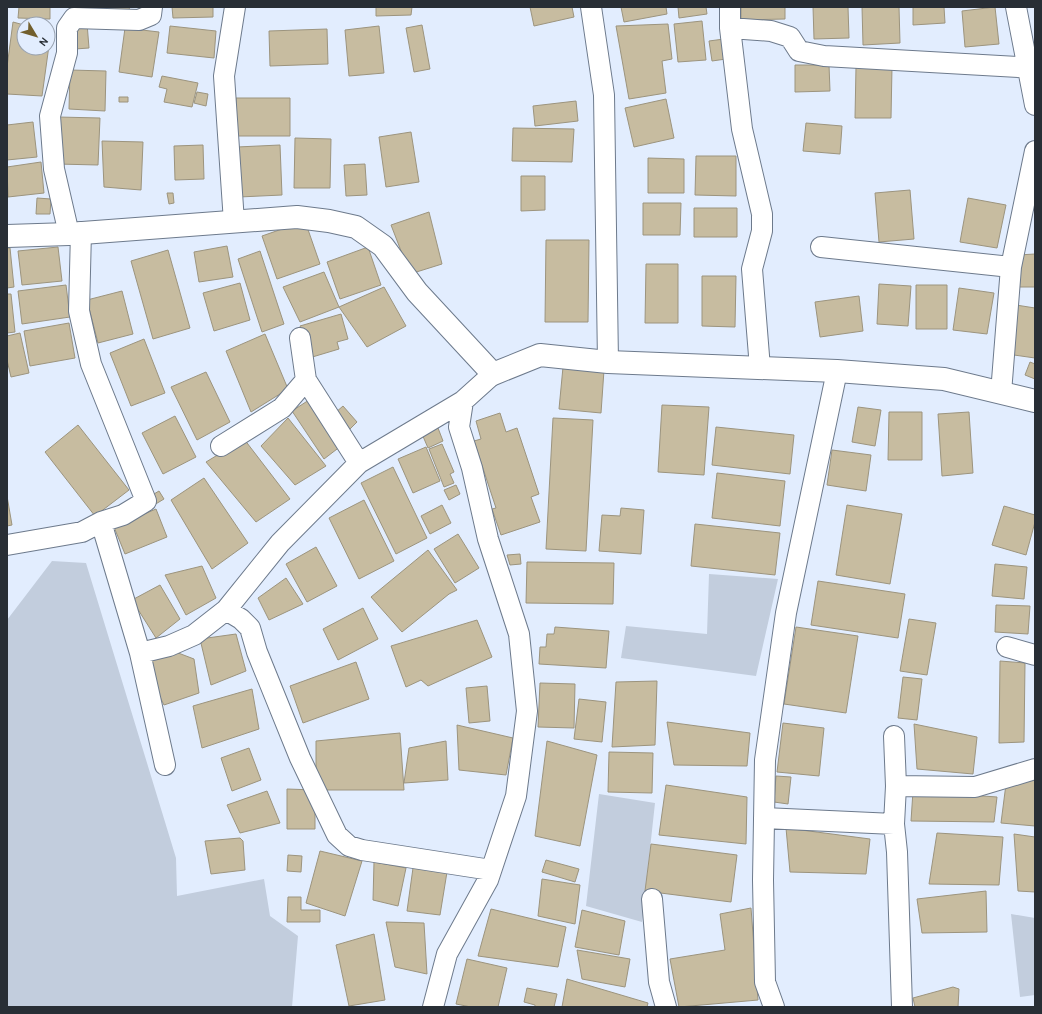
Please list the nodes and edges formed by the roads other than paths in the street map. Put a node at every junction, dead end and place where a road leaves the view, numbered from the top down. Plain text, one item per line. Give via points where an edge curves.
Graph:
1 (152, 7) edge
2 (235, 7) edge
3 (591, 7) edge
4 (730, 7) edge
5 (1016, 7) edge
6 (730, 28) junction
7 (1032, 68) edge
8 (1035, 104) edge
9 (1035, 151) edge
10 (234, 222) junction
11 (75, 233) junction
12 (7, 236) edge
13 (1026, 236) edge
14 (821, 247) dead end
15 (1011, 268) junction
16 (300, 338) dead end
17 (608, 362) junction
18 (760, 368) junction
19 (837, 371) junction
20 (493, 374) junction
21 (306, 380) junction
22 (1001, 393) junction
23 (463, 401) junction
24 (1035, 401) edge
25 (221, 446) dead end
26 (359, 463) junction
27 (101, 522) junction
28 (7, 545) edge
29 (226, 610) junction
30 (1007, 647) dead end
31 (140, 652) junction
32 (1035, 655) edge
33 (894, 736) dead end
34 (165, 765) dead end
35 (1035, 769) edge
36 (896, 786) junction
37 (764, 818) junction
38 (894, 824) junction
39 (491, 870) junction
40 (652, 899) dead end
41 (433, 1007) edge
42 (666, 1007) edge
43 (774, 1007) edge
44 (902, 1007) edge

1 - 11 street via 151,15 139,20 74,18 67,28 67,53 50,116 54,169
2 - 10 street via 224,76
3 - 17 street via 604,95
4 - 6 street
5 - 7 street
6 - 7 street via 771,31 790,37 799,51 824,56
6 - 18 street via 742,129 762,214 762,231 752,269
7 - 8 street
9 - 13 street
10 - 11 street
10 - 20 street via 297,217 356,227 383,246 417,292
11 - 12 street
11 - 27 street via 79,311 91,364 146,502 123,515
13 - 15 street
14 - 15 street
15 - 22 street
16 - 21 street
17 - 18 street
17 - 20 street via 540,355
18 - 19 street
19 - 22 street via 944,379
19 - 37 street via 786,613 765,760
20 - 23 street
21 - 25 street via 282,408
21 - 26 street
22 - 24 street
23 - 26 street
23 - 39 street via 458,427 472,468 488,539 519,634 527,711 516,796
26 - 29 street via 280,543
27 - 28 street via 82,532
27 - 31 street
29 - 31 street via 194,635 169,646
29 - 39 street via 250,628 257,652 300,758 337,835 349,846 362,850
30 - 32 street
31 - 34 street
33 - 36 street
35 - 36 street via 975,787
36 - 38 street
37 - 38 street
37 - 43 street via 765,982
38 - 44 street
39 - 41 street via 447,954
40 - 42 street via 659,982

